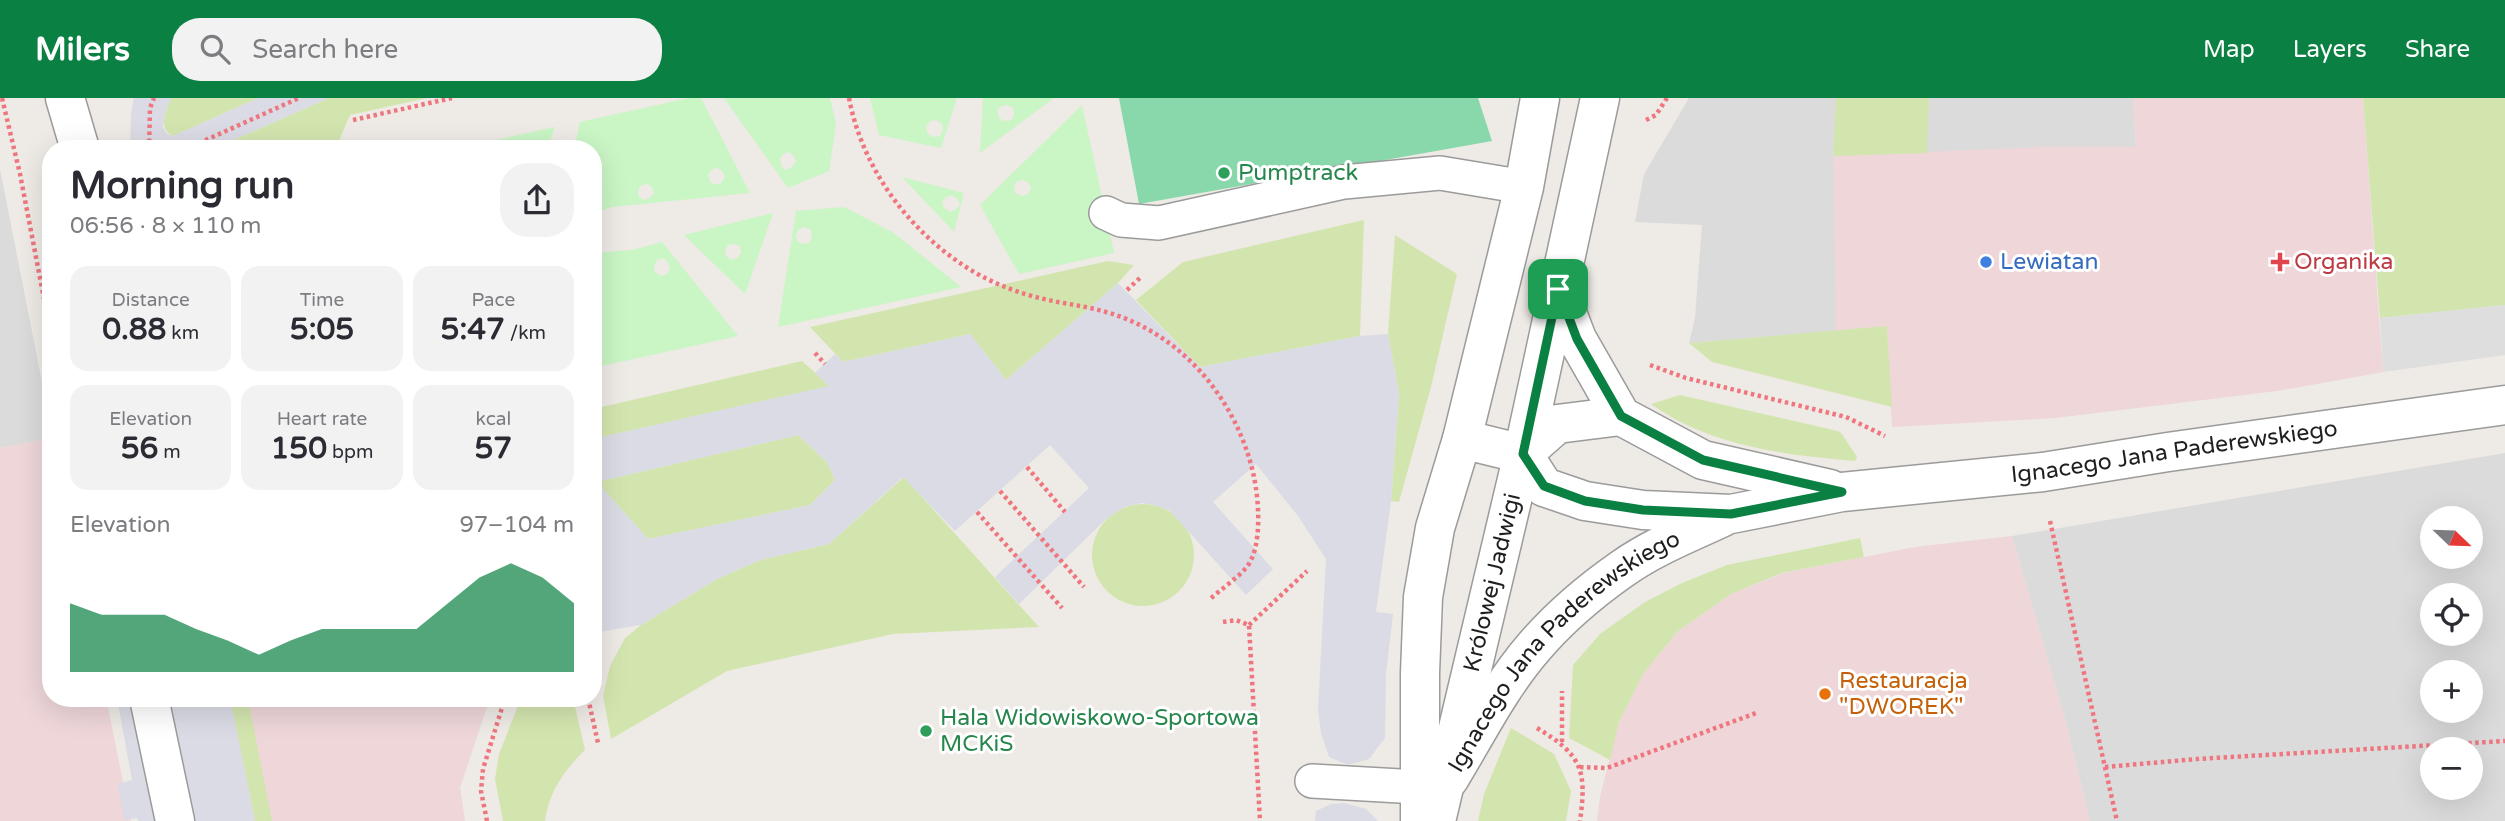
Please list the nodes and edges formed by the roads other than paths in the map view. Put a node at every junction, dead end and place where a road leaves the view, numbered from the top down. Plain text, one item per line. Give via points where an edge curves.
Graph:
1 (65, 98) edge
2 (1540, 98) edge
3 (1600, 98) edge
4 (77, 140) edge
5 (1524, 187) junction
6 (1105, 213) dead end
7 (1558, 289) junction
8 (2505, 405) edge
9 (1621, 416) junction
10 (1462, 439) junction
11 (1523, 454) junction
12 (1842, 492) junction
13 (1731, 514) junction
14 (151, 707) edge
15 (1312, 782) dead end
16 (1428, 797) edge
17 (175, 821) edge
18 (1436, 821) edge

1 - 4 street
2 - 5 street
3 - 7 street, Królowej Jadwigi
5 - 6 lane via 1440,173 1344,182 1158,223 1121,220
5 - 10 street
7 - 9 street via 1577,339
7 - 11 street, Królowej Jadwigi
8 - 12 street, Ignacego Jana Paderewskiego via 2043,472
9 - 11 street via 1557,424
9 - 12 street, Ignacego Jana Paderewskiego via 1703,460
10 - 11 street
10 - 16 street via 1435,528 1423,597 1420,673
11 - 13 street, Ignacego Jana Paderewskiego via 1544,486 1585,501 1643,510
11 - 16 street, Królowej Jadwigi via 1467,685
12 - 13 street, Ignacego Jana Paderewskiego
13 - 16 street, Ignacego Jana Paderewskiego via 1624,567 1581,602 1534,647
14 - 17 street
15 - 16 lane
16 - 18 street, Królowej Jadwigi

